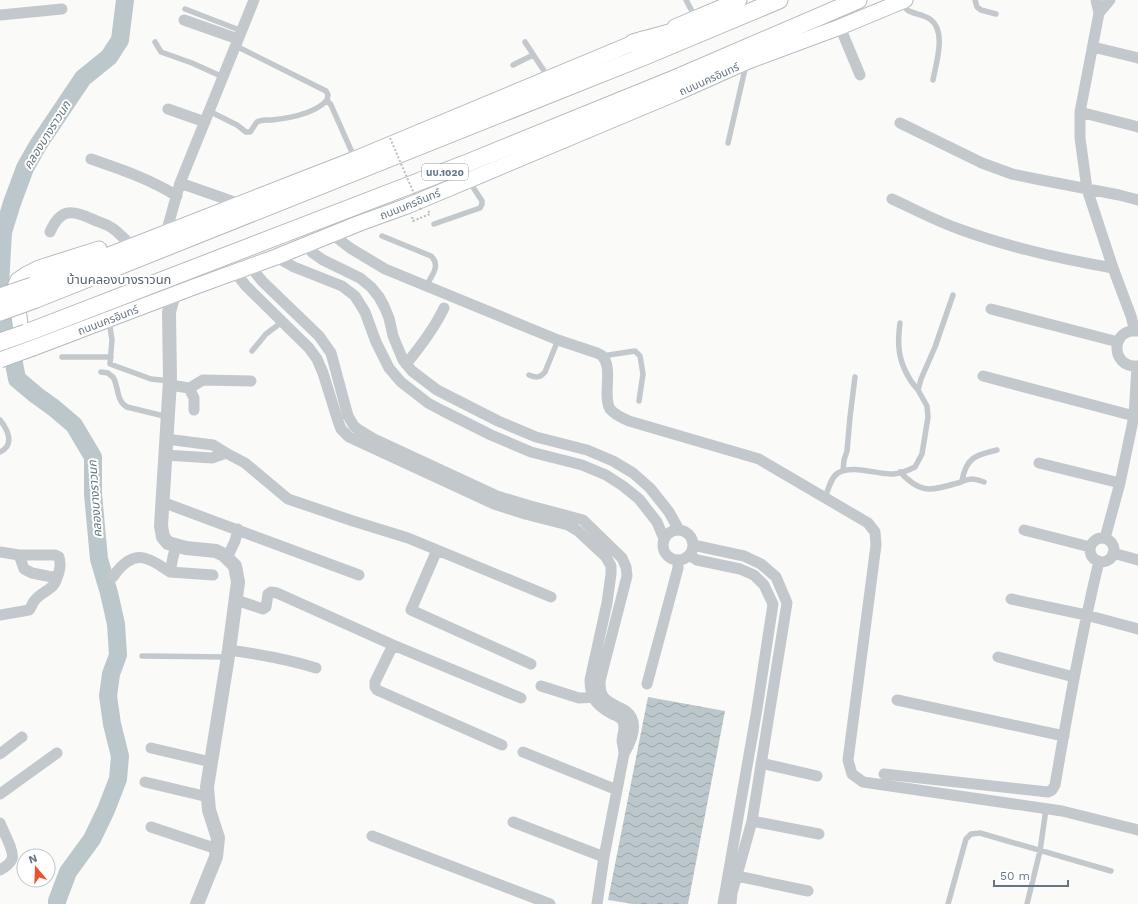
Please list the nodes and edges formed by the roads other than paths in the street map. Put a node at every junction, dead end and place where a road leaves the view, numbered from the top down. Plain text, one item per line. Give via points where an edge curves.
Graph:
1 (254, 0) edge
2 (686, 0) edge
3 (739, 0) edge
4 (779, 0) edge
5 (858, 0) edge
6 (975, 0) edge
7 (1096, 0) edge
8 (1110, 0) edge
9 (902, 1) edge
10 (62, 8) dead end
11 (757, 10) junction
12 (1099, 13) junction
13 (184, 14) dead end
14 (996, 14) dead end
15 (0, 15) edge
16 (696, 19) junction
17 (840, 27) junction
18 (239, 39) junction
19 (155, 42) dead end
20 (525, 42) dead end
21 (633, 43) junction
22 (1093, 47) junction
23 (533, 55) junction
24 (1138, 58) edge
25 (746, 62) junction
26 (513, 65) dead end
27 (860, 75) dead end
28 (223, 77) junction
29 (548, 78) junction
30 (933, 80) dead end
31 (327, 100) junction
32 (168, 109) dead end
33 (209, 111) junction
34 (1080, 112) junction
35 (205, 122) junction
36 (900, 123) dead end
37 (1138, 127) edge
38 (728, 143) dead end
39 (91, 159) dead end
40 (355, 159) junction
41 (469, 180) junction
42 (180, 183) junction
43 (1087, 189) junction
44 (177, 196) junction
45 (892, 199) dead end
46 (1138, 200) edge
47 (240, 204) junction
48 (434, 224) dead end
49 (50, 232) dead end
50 (164, 234) junction
51 (332, 234) junction
52 (382, 236) dead end
53 (126, 240) junction
54 (305, 245) junction
55 (276, 257) junction
56 (250, 266) junction
57 (339, 268) junction
58 (1113, 268) junction
59 (235, 272) junction
60 (330, 281) junction
61 (426, 286) junction
62 (34, 292) junction
63 (174, 294) junction
64 (953, 295) dead end
65 (0, 296) edge
66 (159, 300) junction
67 (444, 308) dead end
68 (992, 309) dead end
69 (0, 312) edge
70 (282, 322) junction
71 (900, 323) dead end
72 (110, 327) junction
73 (310, 327) junction
74 (1136, 331) edge
75 (393, 336) junction
76 (299, 338) junction
77 (558, 340) junction
78 (0, 342) edge
79 (376, 342) junction
80 (1118, 342) junction
81 (252, 351) dead end
82 (602, 356) junction
83 (62, 357) dead end
84 (111, 357) junction
85 (0, 360) edge
86 (110, 364) junction
87 (406, 364) junction
88 (1138, 366) edge
89 (101, 372) dead end
90 (108, 372) junction
91 (529, 375) dead end
92 (983, 376) dead end
93 (855, 377) dead end
94 (251, 381) dead end
95 (170, 383) junction
96 (918, 390) junction
97 (190, 391) junction
98 (450, 398) junction
99 (639, 401) dead end
100 (194, 410) dead end
101 (443, 411) junction
102 (1134, 416) junction
103 (168, 417) junction
104 (0, 420) edge
105 (166, 439) junction
106 (372, 443) junction
107 (997, 450) dead end
108 (0, 452) edge
109 (226, 452) junction
110 (166, 455) junction
111 (613, 461) junction
112 (1039, 463) dead end
113 (843, 471) junction
114 (900, 472) junction
115 (606, 475) junction
116 (962, 481) junction
117 (984, 482) dead end
118 (1120, 483) junction
119 (825, 498) junction
120 (162, 502) junction
121 (526, 509) junction
122 (238, 530) junction
123 (679, 530) junction
124 (1024, 530) dead end
125 (1105, 538) junction
126 (664, 539) junction
127 (176, 546) junction
128 (1090, 547) junction
129 (437, 550) junction
130 (691, 550) junction
131 (0, 552) edge
132 (1114, 553) junction
133 (19, 555) junction
134 (227, 558) junction
135 (678, 560) junction
136 (1138, 560) edge
137 (1099, 561) junction
138 (170, 572) junction
139 (213, 575) dead end
140 (359, 575) dead end
141 (113, 577) dead end
142 (58, 578) junction
143 (550, 598) dead end
144 (1011, 598) dead end
145 (236, 600) junction
146 (607, 603) junction
147 (619, 607) junction
148 (1086, 615) junction
149 (0, 616) edge
150 (1138, 629) edge
151 (393, 645) junction
152 (228, 653) junction
153 (142, 656) dead end
154 (998, 657) dead end
155 (531, 664) dead end
156 (316, 668) dead end
157 (1074, 677) junction
158 (647, 684) dead end
159 (541, 686) dead end
160 (520, 698) dead end
161 (598, 698) junction
162 (897, 700) dead end
163 (757, 708) junction
164 (770, 711) junction
165 (1064, 736) junction
166 (22, 737) dead end
167 (502, 745) dead end
168 (151, 748) dead end
169 (523, 752) dead end
170 (0, 754) edge
171 (57, 754) dead end
172 (211, 762) junction
173 (761, 763) junction
174 (884, 774) dead end
175 (817, 776) dead end
176 (145, 782) dead end
177 (617, 790) junction
178 (0, 794) edge
179 (208, 797) junction
180 (1046, 809) junction
181 (752, 821) junction
182 (513, 822) dead end
183 (0, 823) edge
184 (151, 827) dead end
185 (1138, 830) edge
186 (819, 834) dead end
187 (372, 836) dead end
188 (217, 849) junction
189 (1040, 851) junction
190 (604, 857) junction
191 (0, 870) edge
192 (1111, 871) dead end
193 (737, 876) junction
194 (808, 891) dead end
195 (197, 904) edge
196 (550, 904) edge
197 (597, 904) edge
198 (723, 904) edge
199 (731, 904) edge
200 (948, 904) edge
201 (1027, 904) edge

1 - 18 street
2 - 16 lane
3 - 16 main road
4 - 11 main road
5 - 78 main road, ถนนนครอินทร์ / นบ.1020, bridge via 674,79 470,162
6 - 14 lane via 981,10
7 - 12 street
8 - 12 street
9 - 17 main road, ถนนนครอินทร์ / นบ.1020
9 - 30 lane via 910,12 930,19 938,32 940,42
10 - 15 street
11 - 21 main road
11 - 62 main road via 646,56
12 - 22 street
13 - 18 street
16 - 21 main road
17 - 25 main road, ถนนนครอินทร์ / นบ.1020
17 - 27 street
18 - 28 street
18 - 31 lane via 326,91
19 - 28 lane via 161,52
20 - 23 lane
21 - 29 main road
22 - 24 street
22 - 34 street
23 - 26 lane
23 - 29 lane
25 - 38 lane
25 - 41 main road, ถนนนครอินทร์ / นบ.1020
28 - 33 street
29 - 40 main road
31 - 33 lane via 318,108 292,118 258,122 250,132
31 - 40 lane
32 - 35 street
33 - 35 street
34 - 37 street
34 - 43 street via 1080,138
35 - 42 street
36 - 43 street via 982,163 1012,174
39 - 44 street via 161,186
40 - 47 main road
41 - 48 lane via 482,201 480,208
41 - 51 main road, ถนนนครอินทร์ / นบ.1020
42 - 44 street
42 - 47 street
43 - 46 street
43 - 58 street
44 - 50 street
45 - 58 street via 958,229 983,237 1062,258
47 - 50 main road
49 - 53 street via 54,222 62,215 73,212 112,228
50 - 53 main road
50 - 62 main road
51 - 54 main road, ถนนนครอินทร์ / นบ.1020
51 - 61 street via 386,269
52 - 61 lane via 435,260 436,268
53 - 72 main road via 39,268 18,280 15,287 23,351 26,355 50,352
54 - 55 main road, ถนนนครอินทร์ / นบ.1020
54 - 57 street via 313,253
55 - 56 main road, ถนนนครอินทร์ / นบ.1020
55 - 60 street
56 - 59 main road, ถนนนครอินทร์ / นบ.1020
56 - 73 street
57 - 60 street
57 - 75 street via 360,278 379,297 389,318
58 - 74 street
59 - 63 main road, ถนนนครอินทร์ / นบ.1020
59 - 70 street
60 - 79 street via 355,296 365,312
61 - 77 street
62 - 65 main road, bridge
62 - 69 main road, bridge
63 - 66 main road, ถนนนครอินทร์ / นบ.1020
63 - 95 street via 169,312
64 - 96 lane
66 - 72 main road via 144,313
66 - 85 main road, ถนนนครอินทร์ / นบ.1020, bridge
67 - 87 street via 430,335
68 - 80 street
70 - 76 street
70 - 81 lane via 266,334
71 - 96 lane via 901,358 912,383
72 - 84 lane
73 - 76 street
73 - 106 street via 331,353 348,416 354,426
74 - 80 street via 1124,334
75 - 79 street
75 - 87 street
76 - 106 street via 317,359 341,429 349,436
77 - 82 street
77 - 91 lane via 542,376 536,378
79 - 101 street via 389,368 401,382
80 - 88 street via 1116,349 1123,362 1130,366
82 - 99 lane via 635,351 640,356 643,374
82 - 119 street via 608,372 607,401 611,410 619,417 759,459
83 - 84 lane
84 - 86 lane
86 - 90 lane
86 - 95 lane
87 - 98 street
88 - 102 street
89 - 90 lane
90 - 103 lane via 113,378 123,405
92 - 102 street
93 - 113 lane
94 - 97 street via 203,380
95 - 97 street via 189,388
95 - 103 street
96 - 114 lane via 928,411 922,454 915,467
97 - 100 street via 194,398
98 - 101 street
98 - 111 street via 536,437 587,450
101 - 115 street via 531,452 582,465
102 - 118 street
103 - 105 street
104 - 108 lane via 9,436 9,444
105 - 109 street via 212,445
105 - 110 street
106 - 121 street
107 - 116 lane via 981,454 969,462
109 - 110 street via 212,458
109 - 129 street via 246,463 288,498
110 - 120 street
111 - 115 street
111 - 123 street via 633,473 650,488
112 - 118 street
113 - 114 lane via 894,474
113 - 119 lane via 835,476
114 - 116 lane via 913,484 926,489
115 - 126 street via 639,499 657,522
116 - 117 lane via 972,479
118 - 125 street
119 - 180 street via 868,523 875,532 876,545 848,760 852,774 863,782
120 - 122 street
120 - 127 street via 163,537 168,544
121 - 146 street via 568,525 606,557 611,566
121 - 147 street via 583,520 622,558 627,576
122 - 134 street via 236,541
122 - 140 street
123 - 126 street via 668,534
123 - 130 street via 689,534 692,539
124 - 128 street
125 - 128 street via 1096,540
125 - 132 street via 1112,544
126 - 135 street via 664,550 667,555
127 - 134 street via 216,551
127 - 138 street
128 - 137 street via 1092,556
129 - 143 street
129 - 155 street via 411,610
130 - 135 street via 684,559
130 - 163 street via 697,560 740,569 754,575 764,584 773,604
130 - 164 street via 744,556 761,564 776,577 786,603
131 - 133 street
132 - 136 street
132 - 137 street via 1108,560
133 - 142 street via 27,572
133 - 142 street via 59,557
134 - 145 street via 235,566 238,582
135 - 158 street
137 - 148 street
138 - 139 street
138 - 141 street via 146,558 138,558 127,561
142 - 149 street via 50,589 34,600 29,610
144 - 148 street
145 - 151 street via 263,609 266,607 268,594 272,592
145 - 152 street
146 - 147 street
146 - 161 street via 590,680 590,690
147 - 161 street
148 - 150 street
148 - 157 street
151 - 160 street
151 - 167 street via 375,682 377,690
152 - 153 lane
152 - 156 street via 256,654
152 - 172 street
154 - 157 street
157 - 165 street
159 - 161 street via 579,698
161 - 177 street via 627,712 632,718 634,728 631,742 624,754
162 - 165 street
163 - 164 street
163 - 198 street
164 - 173 street
165 - 174 street via 1055,785 1048,792
166 - 170 street
168 - 172 street
169 - 177 street
171 - 178 street
172 - 179 street
173 - 175 street
173 - 181 street
176 - 179 street
177 - 190 street
179 - 188 street via 209,810 218,838
180 - 185 street
180 - 189 lane
181 - 186 street
181 - 193 street
182 - 190 street
183 - 191 street via 13,854 7,865
184 - 188 street
187 - 196 street
188 - 195 street via 216,858
189 - 192 lane
189 - 200 lane via 980,833 971,834 966,839
189 - 201 lane
190 - 197 street
193 - 194 street
193 - 199 street

